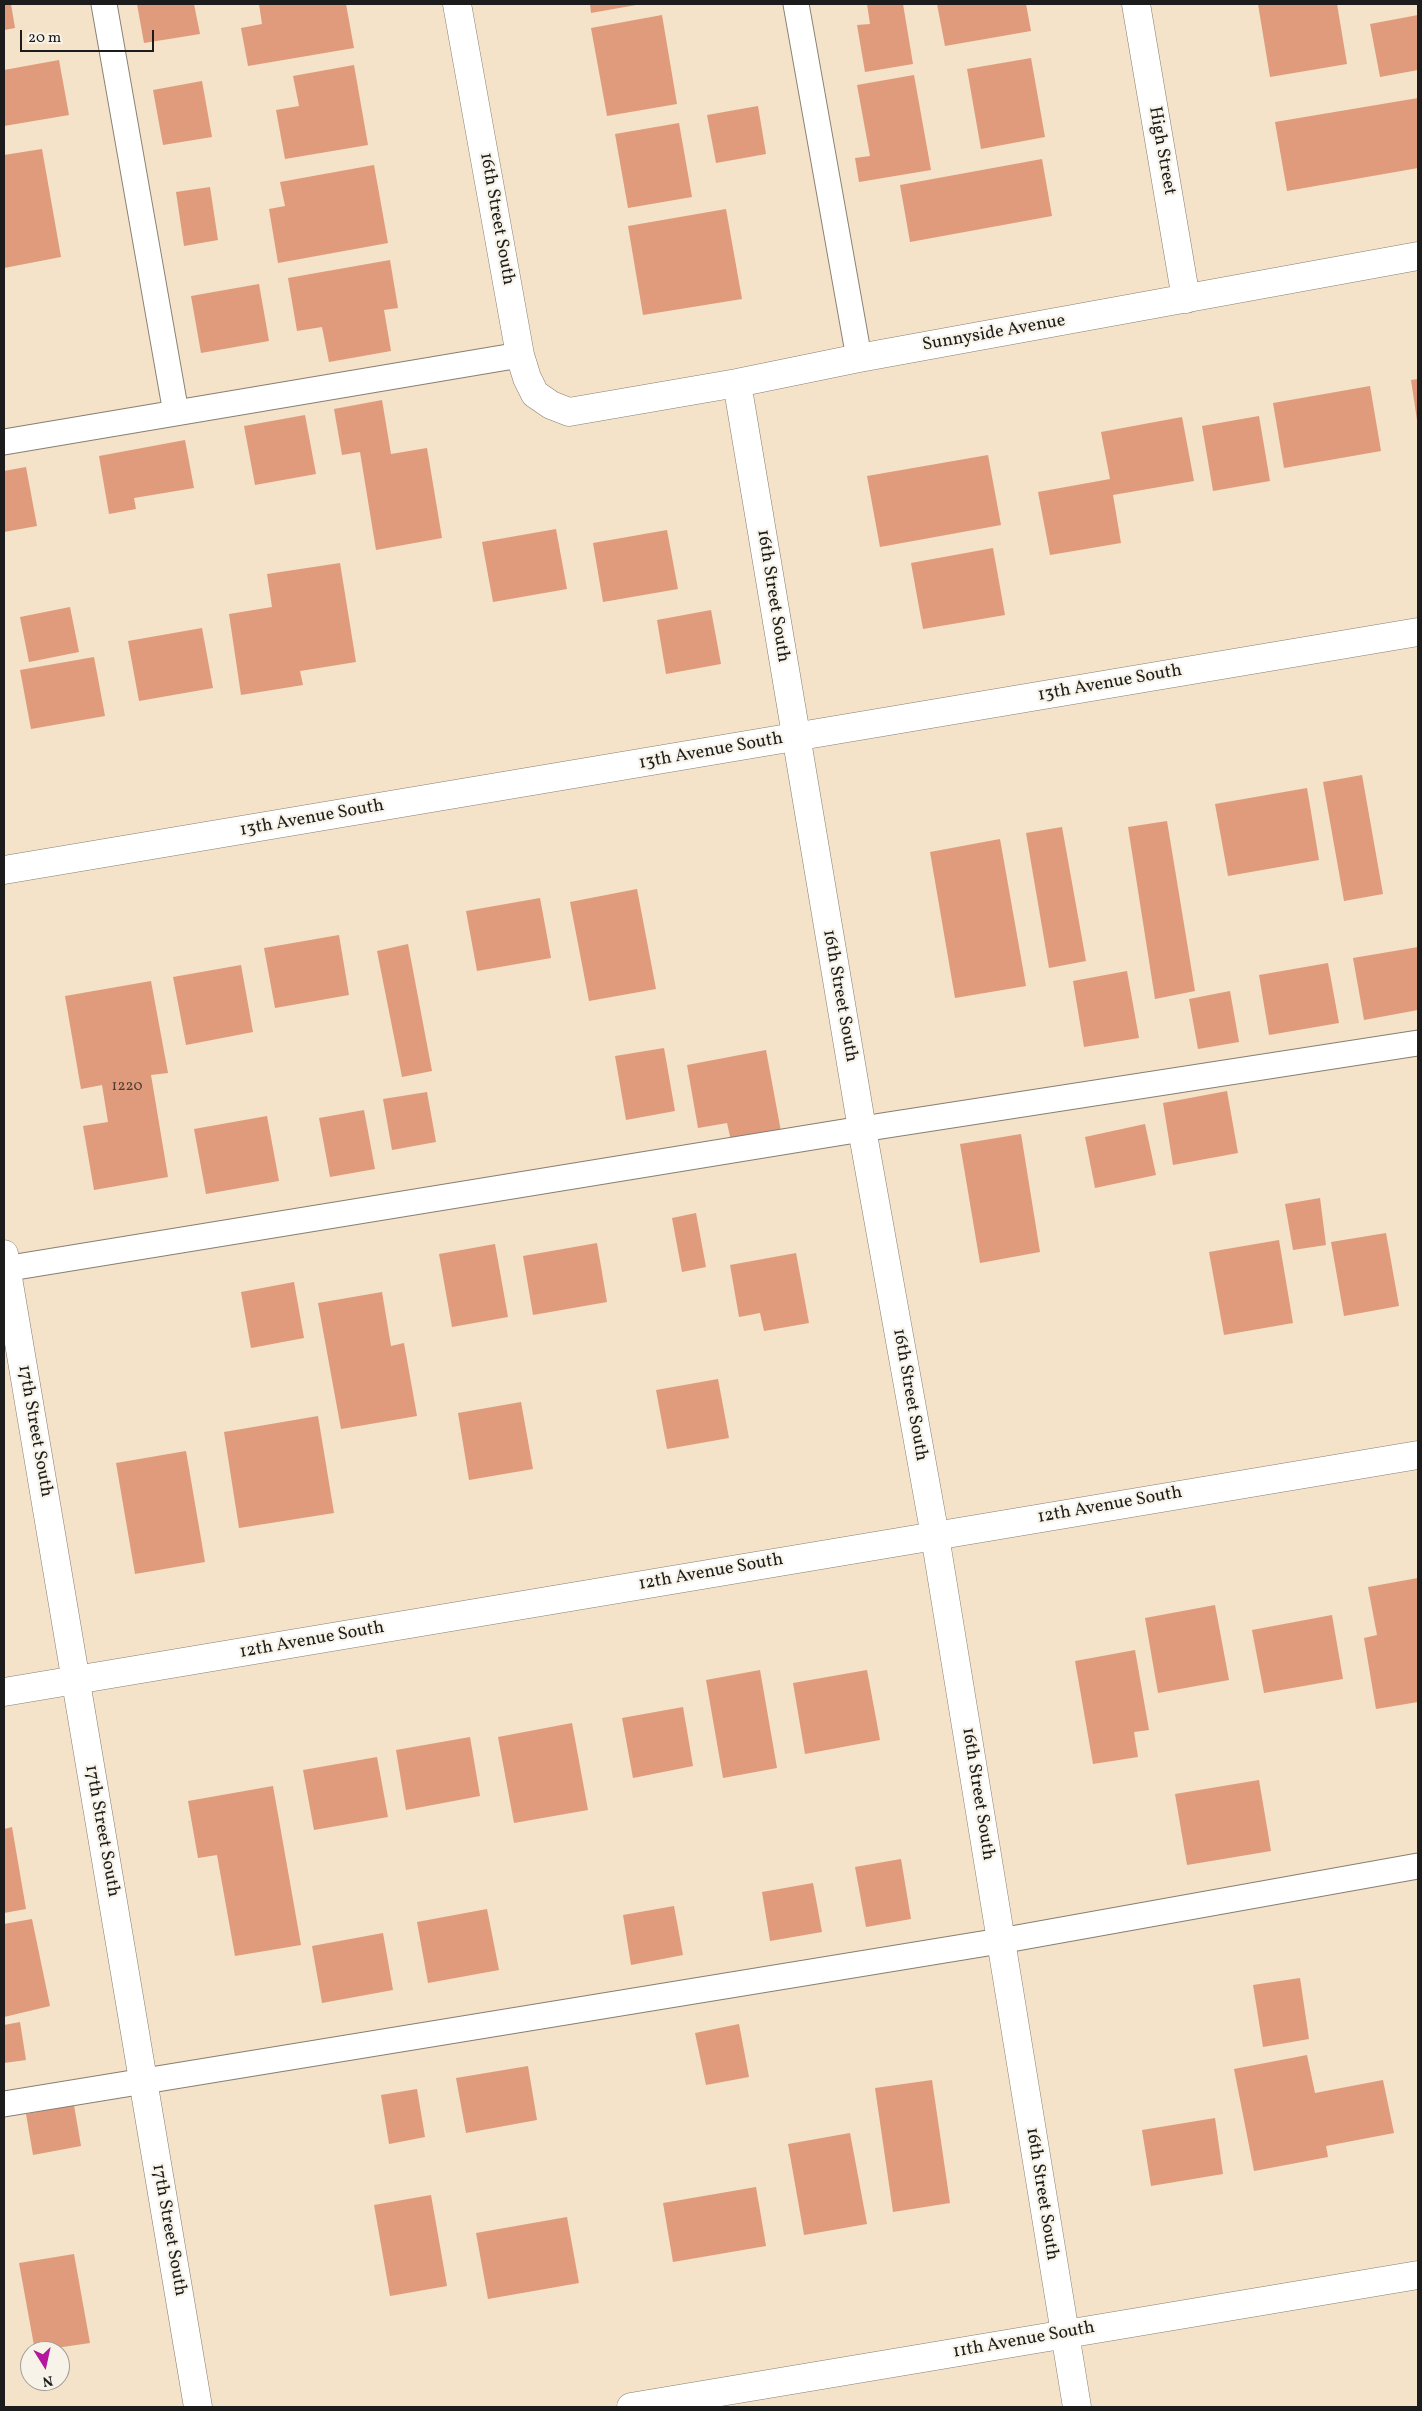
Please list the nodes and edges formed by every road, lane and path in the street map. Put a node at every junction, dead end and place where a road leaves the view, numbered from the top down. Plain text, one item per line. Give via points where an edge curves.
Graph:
1 (104, 4) edge
2 (457, 4) edge
3 (796, 4) edge
4 (1136, 4) edge
5 (1418, 256) edge
6 (1186, 299) junction
7 (520, 355) junction
8 (859, 358) junction
9 (737, 383) junction
10 (569, 412) joint
11 (176, 413) junction
12 (4, 442) edge
13 (1418, 632) edge
14 (795, 738) junction
15 (4, 870) edge
16 (1418, 1043) edge
17 (862, 1129) junction
18 (5, 1264) edge
19 (1418, 1455) edge
20 (935, 1536) junction
21 (75, 1680) junction
22 (4, 1692) edge
23 (1418, 1866) edge
24 (1000, 1941) junction
25 (143, 2081) junction
26 (4, 2104) edge
27 (1418, 2275) edge
28 (1064, 2334) junction
29 (198, 2407) edge
30 (631, 2407) edge
31 (1077, 2407) edge

1 - 11 lane
2 - 7 street, 16th Street South
3 - 8 lane
4 - 6 street, High Street
5 - 6 street, Sunnyside Avenue
6 - 8 street, Sunnyside Avenue
7 - 10 street, 16th Street South via 535,394
7 - 11 lane
8 - 9 street, Sunnyside Avenue
9 - 10 street, Sunnyside Avenue
9 - 14 street, 16th Street South
11 - 12 lane
13 - 14 street, 13th Avenue South
14 - 15 street, 13th Avenue South
14 - 17 street, 16th Street South
16 - 17 lane
17 - 18 lane
17 - 20 street, 16th Street South
18 - 21 street, 17th Street South
19 - 20 street, 12th Avenue South
20 - 21 street, 12th Avenue South
20 - 24 street, 16th Street South
21 - 22 street, 12th Avenue South
21 - 25 street, 17th Street South
23 - 24 lane
24 - 25 lane
24 - 28 street, 16th Street South
25 - 26 lane
25 - 29 street, 17th Street South
27 - 28 street, 11th Avenue South
28 - 30 street, 11th Avenue South
28 - 31 street, 16th Street South

